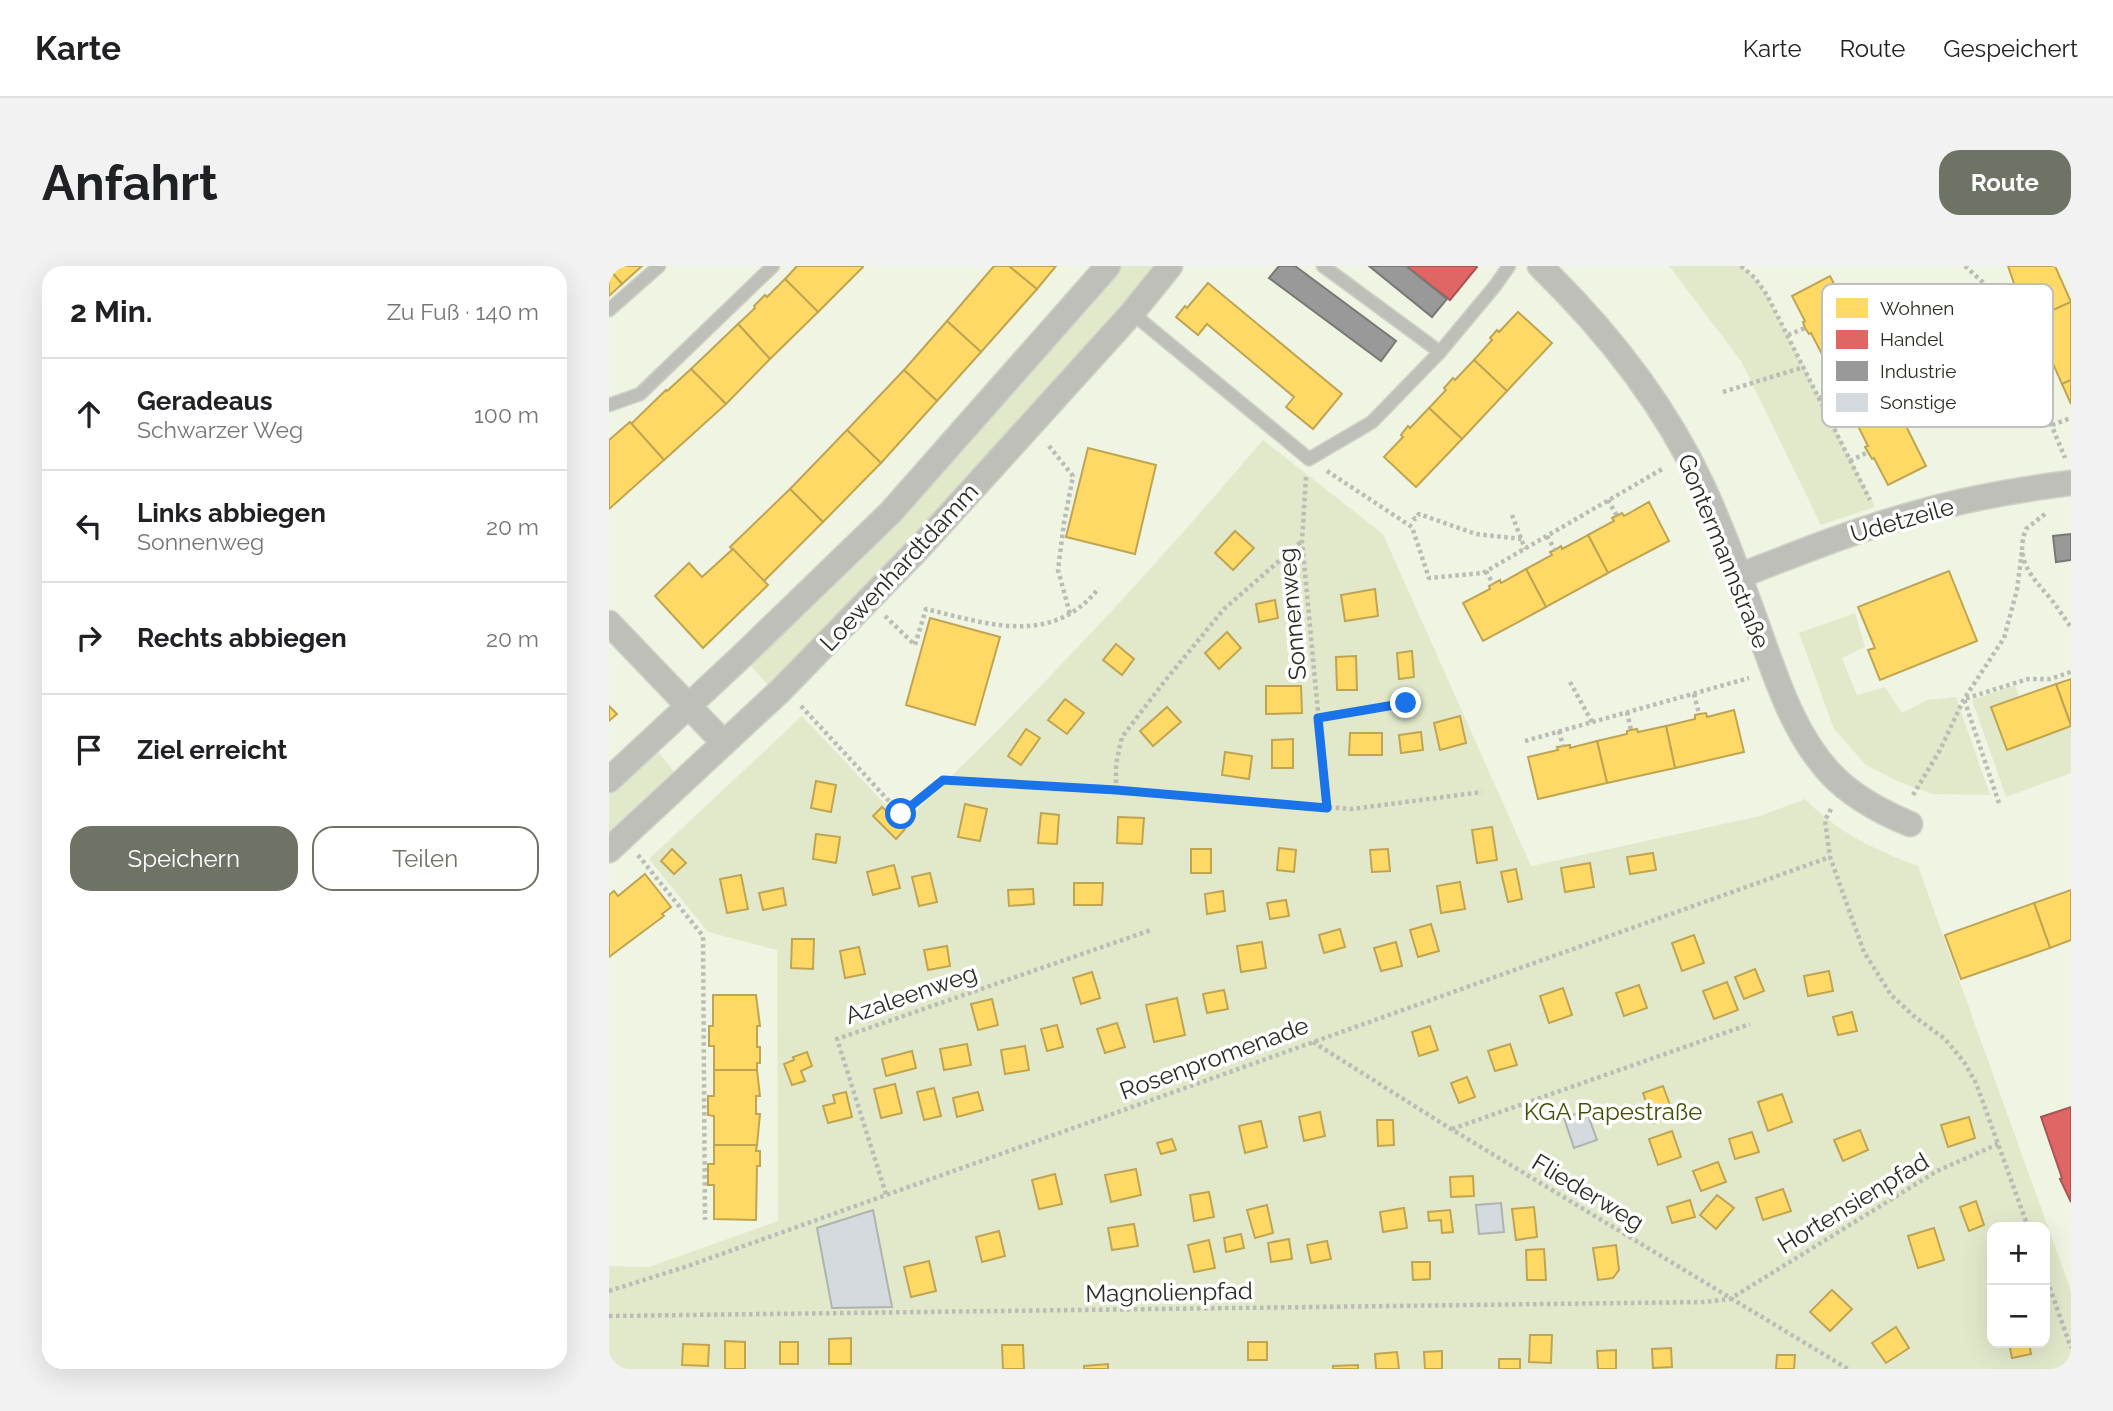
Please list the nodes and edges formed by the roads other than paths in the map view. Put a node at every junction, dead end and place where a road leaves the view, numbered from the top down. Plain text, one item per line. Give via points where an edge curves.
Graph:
1 (659, 266) edge
2 (773, 266) edge
3 (1108, 266) edge
4 (1170, 266) edge
5 (1323, 266) edge
6 (1509, 266) edge
7 (1540, 266) edge
8 (609, 310) edge
9 (1132, 313) junction
10 (1440, 352) junction
11 (609, 405) edge
12 (2069, 471) edge
13 (1738, 576) junction
14 (609, 623) edge
15 (688, 706) junction
16 (724, 743) junction
17 (609, 780) edge
18 (1910, 824) dead end
19 (609, 850) edge

1 - 8 lane
2 - 11 lane via 640,394
3 - 15 street, Loewenhardtdamm via 891,512
4 - 9 street, Loewenhardtdamm
5 - 10 lane
6 - 10 lane
7 - 13 street, Gontermannstraße via 1602,330 1666,418 1704,488
9 - 10 lane via 1309,459 1372,422
9 - 16 street, Loewenhardtdamm via 922,546
12 - 13 street, Udetzeile via 1881,523
13 - 18 street, Gontermannstraße via 1798,729 1813,752 1847,789
14 - 15 street
15 - 16 street
15 - 17 street, Loewenhardtdamm
16 - 19 street, Loewenhardtdamm

